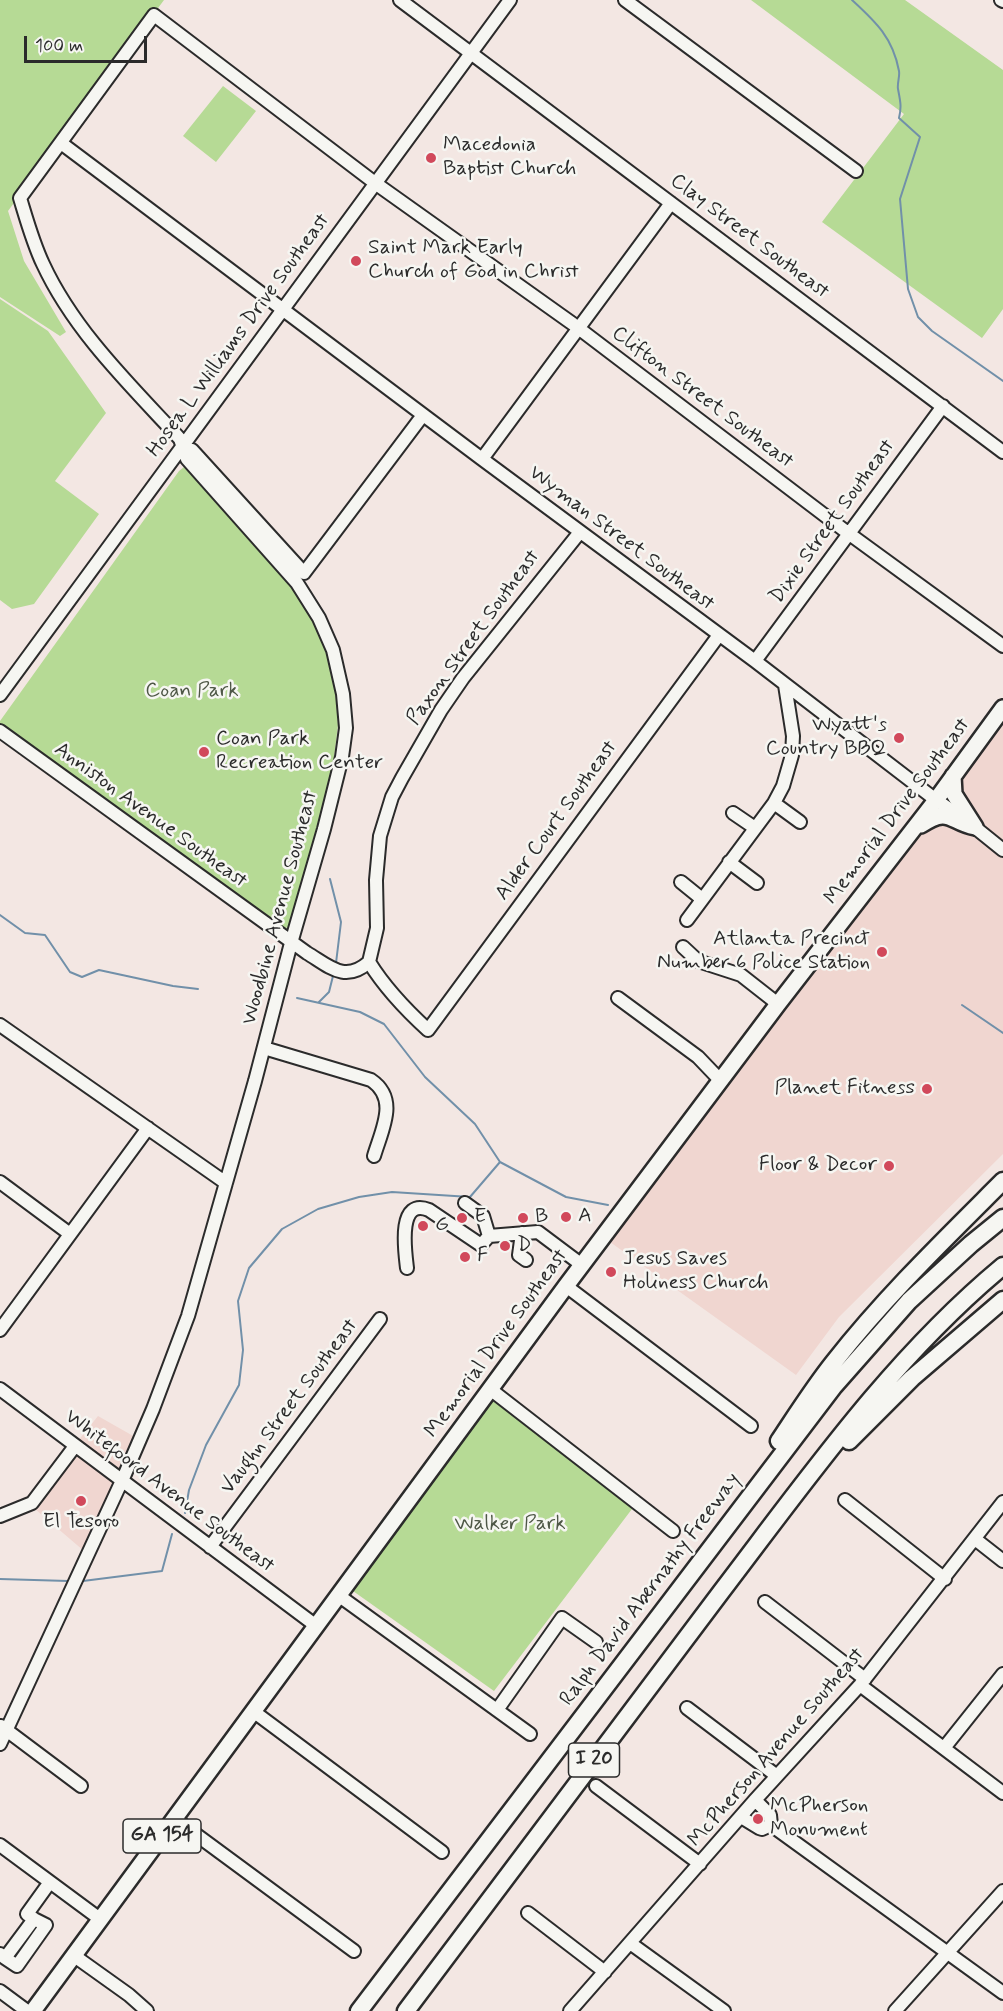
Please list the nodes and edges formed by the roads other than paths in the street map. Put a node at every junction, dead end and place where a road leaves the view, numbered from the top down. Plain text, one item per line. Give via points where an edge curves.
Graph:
1 (400, 0) edge
2 (510, 0) edge
3 (626, 0) edge
4 (471, 52) junction
5 (61, 143) junction
6 (856, 171) dead end
7 (375, 183) junction
8 (671, 203) junction
9 (283, 309) junction
10 (578, 328) junction
11 (943, 406) junction
12 (423, 416) junction
13 (181, 448) junction
14 (1003, 452) edge
15 (482, 459) junction
16 (580, 532) junction
17 (848, 533) junction
18 (719, 635) junction
19 (1003, 646) edge
20 (755, 661) junction
21 (785, 685) junction
22 (0, 695) edge
23 (1003, 708) edge
24 (0, 731) edge
25 (953, 776) junction
26 (936, 800) junction
27 (774, 803) junction
28 (733, 813) dead end
29 (800, 822) dead end
30 (975, 827) junction
31 (755, 828) junction
32 (911, 832) junction
33 (1003, 850) edge
34 (729, 862) junction
35 (681, 882) dead end
36 (757, 883) dead end
37 (702, 899) junction
38 (687, 920) dead end
39 (291, 943) junction
40 (683, 947) dead end
41 (369, 962) junction
42 (618, 998) dead end
43 (777, 1004) junction
44 (0, 1025) edge
45 (264, 1048) junction
46 (720, 1080) junction
47 (148, 1128) junction
48 (374, 1156) dead end
49 (1003, 1181) edge
50 (0, 1182) edge
51 (226, 1184) junction
52 (465, 1203) dead end
53 (1003, 1218) edge
54 (522, 1233) junction
55 (70, 1234) junction
56 (489, 1236) junction
57 (526, 1260) dead end
58 (582, 1265) junction
59 (1003, 1266) edge
60 (407, 1268) dead end
61 (566, 1286) junction
62 (1003, 1300) edge
63 (380, 1319) dead end
64 (0, 1330) edge
65 (0, 1389) edge
66 (490, 1389) junction
67 (751, 1426) dead end
68 (75, 1446) junction
69 (122, 1481) junction
70 (845, 1500) dead end
71 (1003, 1503) edge
72 (784, 1509) junction
73 (0, 1516) edge
74 (673, 1531) dead end
75 (975, 1539) junction
76 (713, 1544) junction
77 (210, 1547) junction
78 (1003, 1561) edge
79 (945, 1579) junction
80 (338, 1594) junction
81 (765, 1602) dead end
82 (315, 1624) junction
83 (596, 1642) dead end
84 (1003, 1674) edge
85 (863, 1682) junction
86 (687, 1708) dead end
87 (497, 1710) junction
88 (253, 1712) junction
89 (3, 1728) edge
90 (530, 1734) dead end
91 (0, 1744) edge
92 (944, 1748) junction
93 (777, 1776) junction
94 (81, 1786) dead end
95 (596, 1786) dead end
96 (1003, 1793) edge
97 (755, 1800) junction
98 (741, 1817) junction
99 (175, 1819) junction
100 (771, 1825) junction
101 (0, 1845) edge
102 (442, 1852) dead end
103 (700, 1864) junction
104 (50, 1882) junction
105 (1003, 1891) edge
106 (528, 1913) dead end
107 (100, 1919) junction
108 (630, 1943) junction
109 (354, 1951) dead end
110 (947, 1952) junction
111 (73, 1955) junction
112 (3, 1956) edge
113 (605, 1972) junction
114 (0, 1991) edge
115 (1003, 1993) edge
116 (27, 2011) edge
117 (33, 2011) edge
118 (147, 2011) edge
119 (359, 2011) edge
120 (406, 2011) edge
121 (570, 2011) edge
122 (724, 2011) edge
123 (895, 2011) edge

1 - 4 street, Clay Street Southeast
2 - 4 street, Hosea L Williams Drive Southeast
3 - 6 street
4 - 7 street, Hosea L Williams Drive Southeast
4 - 8 street, Clay Street Southeast
5 - 7 street, Clifton Street Southeast via 154,15
5 - 9 street, Wyman Street Southeast
5 - 13 street, Woodbine Avenue Southeast via 20,198 43,265 93,343 180,439
7 - 9 street, Hosea L Williams Drive Southeast
7 - 10 street, Clifton Street Southeast
8 - 10 street
8 - 11 street, Clay Street Southeast
9 - 12 street, Wyman Street Southeast
9 - 13 street, Hosea L Williams Drive Southeast
10 - 15 street
10 - 17 street, Clifton Street Southeast
11 - 14 street, Clay Street Southeast
11 - 17 street, Dixie Street Southeast
12 - 13 street via 304,573 192,450
12 - 15 street, Wyman Street Southeast
13 - 22 street, Hosea L Williams Drive Southeast
13 - 39 street, Woodbine Avenue Southeast via 297,583 333,650 343,694 346,728 342,757
15 - 16 street, Wyman Street Southeast
16 - 18 street, Wyman Street Southeast
16 - 41 street, Paxon Street Southeast via 463,678 392,797 380,836 377,928
17 - 19 street, Clifton Street Southeast
17 - 20 street, Dixie Street Southeast
18 - 20 street, Wyman Street Southeast
18 - 41 street, Alder Court Southeast via 428,1030 408,1012
20 - 21 street, Wyman Street Southeast
21 - 26 street, Wyman Street Southeast
21 - 27 street via 792,755
23 - 25 main road, Memorial Drive Southeast / GA 154
24 - 39 street, Anniston Avenue Southeast
25 - 26 main road, Memorial Drive Southeast / GA 154
25 - 30 main road via 954,794
26 - 30 street, Wyman Street Southeast
26 - 32 main road, Memorial Drive Southeast / GA 154
27 - 29 street
27 - 31 street
28 - 31 street
30 - 32 main road via 938,816
30 - 33 street, Wyman Street Southeast
31 - 34 street
32 - 43 main road, Memorial Drive Southeast / GA 154
34 - 36 street
34 - 37 street
35 - 37 street
37 - 38 street
39 - 41 street, Anniston Avenue Southeast via 338,971 356,972
39 - 45 street, Woodbine Avenue Southeast
40 - 43 street via 698,961 741,975
42 - 46 street via 698,1057
43 - 46 main road, Memorial Drive Southeast / GA 154
44 - 47 street
45 - 48 street via 377,1084 387,1105
45 - 51 street, Woodbine Avenue Southeast
46 - 58 main road, Memorial Drive Southeast / GA 154
47 - 51 street
47 - 55 street
49 - 76 highway via 893,1293 834,1361
50 - 55 street
51 - 69 street, Woodbine Avenue Southeast via 188,1316
52 - 56 street via 483,1216
53 - 76 highway, Ralph David Abernathy Freeway / I 20 via 936,1275 872,1341
54 - 56 street
54 - 57 street via 519,1255
54 - 58 street via 538,1232
55 - 64 street
56 - 60 street via 481,1245 429,1209 414,1209 406,1222
58 - 61 main road, Memorial Drive Southeast / GA 154
59 - 72 highway, I 20 via 893,1372
61 - 66 main road, Memorial Drive Southeast / GA 154
61 - 67 street
62 - 72 highway via 912,1378
63 - 77 street, Vaughn Street Southeast
65 - 68 street, Whitefoord Avenue Southeast
66 - 74 street
66 - 80 main road, Memorial Drive Southeast / GA 154
68 - 69 street, Whitefoord Avenue Southeast
68 - 73 street via 32,1503
69 - 77 street, Whitefoord Avenue Southeast
69 - 89 street, Woodbine Avenue Southeast
70 - 79 street
71 - 75 street, McPherson Avenue Southeast
72 - 120 highway, I 20
75 - 78 street
75 - 79 street, McPherson Avenue Southeast
76 - 119 highway, Ralph David Abernathy Freeway / I 20
77 - 82 street, Whitefoord Avenue Southeast
79 - 85 street, McPherson Avenue Southeast
80 - 82 main road, Memorial Drive Southeast / GA 154
80 - 87 street
81 - 85 street
82 - 88 main road, Memorial Drive Southeast / GA 154
83 - 87 street via 562,1618
84 - 92 street
85 - 92 street
85 - 93 street, McPherson Avenue Southeast
86 - 93 street
87 - 90 street
88 - 99 main road, Memorial Drive Southeast / GA 154
88 - 102 street
89 - 91 street, Woodbine Avenue Southeast
89 - 94 street
92 - 96 street
93 - 97 street, McPherson Avenue Southeast
95 - 103 street
97 - 98 street, McPherson Avenue Southeast
97 - 100 street via 770,1815
98 - 100 street via 762,1829
98 - 103 street, McPherson Avenue Southeast
99 - 107 main road, Memorial Drive Southeast / GA 154
99 - 109 street
100 - 110 street
101 - 104 street
103 - 108 street, McPherson Avenue Southeast
104 - 107 street
104 - 112 street via 27,1914 46,1924 17,1966
105 - 110 street
106 - 113 street
107 - 111 main road, Memorial Drive Southeast / GA 154
108 - 113 street, McPherson Avenue Southeast
108 - 122 street
110 - 115 street
110 - 123 street
111 - 117 main road, Memorial Drive Southeast / GA 154
111 - 118 street
113 - 121 street, McPherson Avenue Southeast
114 - 116 street

